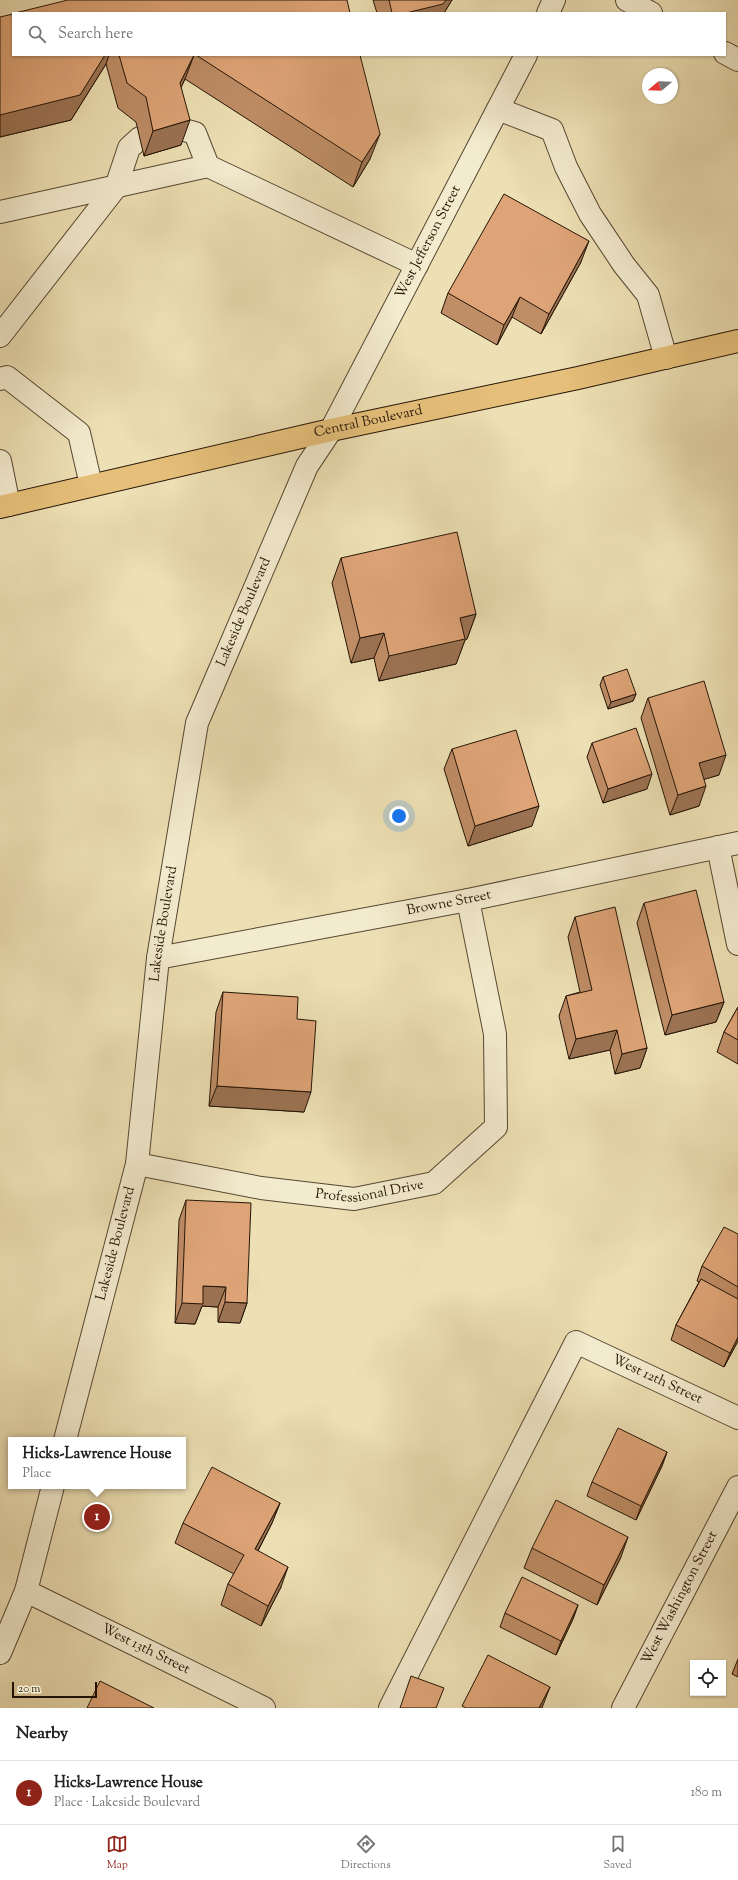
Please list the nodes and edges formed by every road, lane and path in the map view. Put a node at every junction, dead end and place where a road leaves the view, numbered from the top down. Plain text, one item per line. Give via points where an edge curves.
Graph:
1 (554, 0) edge
2 (627, 0) edge
3 (548, 12) edge
4 (649, 12) edge
5 (726, 54) edge
6 (525, 56) edge
7 (738, 60) edge
8 (498, 109) junction
9 (177, 128) edge
10 (140, 138) dead end
11 (208, 166) junction
12 (116, 186) junction
13 (0, 212) edge
14 (417, 265) junction
15 (0, 336) edge
16 (738, 341) edge
17 (666, 358) junction
18 (0, 379) edge
19 (330, 430) junction
20 (0, 461) edge
21 (91, 486) junction
22 (5, 506) edge
23 (728, 845) edge
24 (468, 900) junction
25 (738, 944) edge
26 (158, 958) junction
27 (138, 1164) junction
28 (738, 1418) edge
29 (66, 1437) edge
30 (738, 1487) edge
31 (52, 1489) edge
32 (26, 1591) junction
33 (0, 1653) edge
34 (264, 1708) edge
35 (390, 1708) edge
36 (622, 1708) edge

1 - 3 street
2 - 4 street
5 - 7 street
6 - 8 street, West Jefferson Street
8 - 14 street, West Jefferson Street
8 - 17 street via 552,130 566,167 590,214 624,265 648,295
9 - 11 street via 195,133
10 - 12 street via 129,148
11 - 12 street
11 - 14 street
12 - 13 street
12 - 15 street
14 - 19 street, West Jefferson Street
16 - 17 main road, Central Boulevard
17 - 19 main road, Central Boulevard
18 - 21 street via 7,378 79,433
19 - 21 main road, Central Boulevard
19 - 26 street, Lakeside Boulevard via 307,466 197,723
20 - 22 street
21 - 22 main road, Central Boulevard
23 - 24 street, Browne Street
23 - 25 street
24 - 26 street, Browne Street
24 - 27 street, Professional Drive via 495,1034 496,1127 434,1183 354,1198 261,1188
26 - 27 street, Lakeside Boulevard
27 - 29 street, Lakeside Boulevard
28 - 35 street, West 12th Street via 576,1342
30 - 36 street, West Washington Street
31 - 32 street
32 - 33 street
32 - 34 street, West 13th Street

